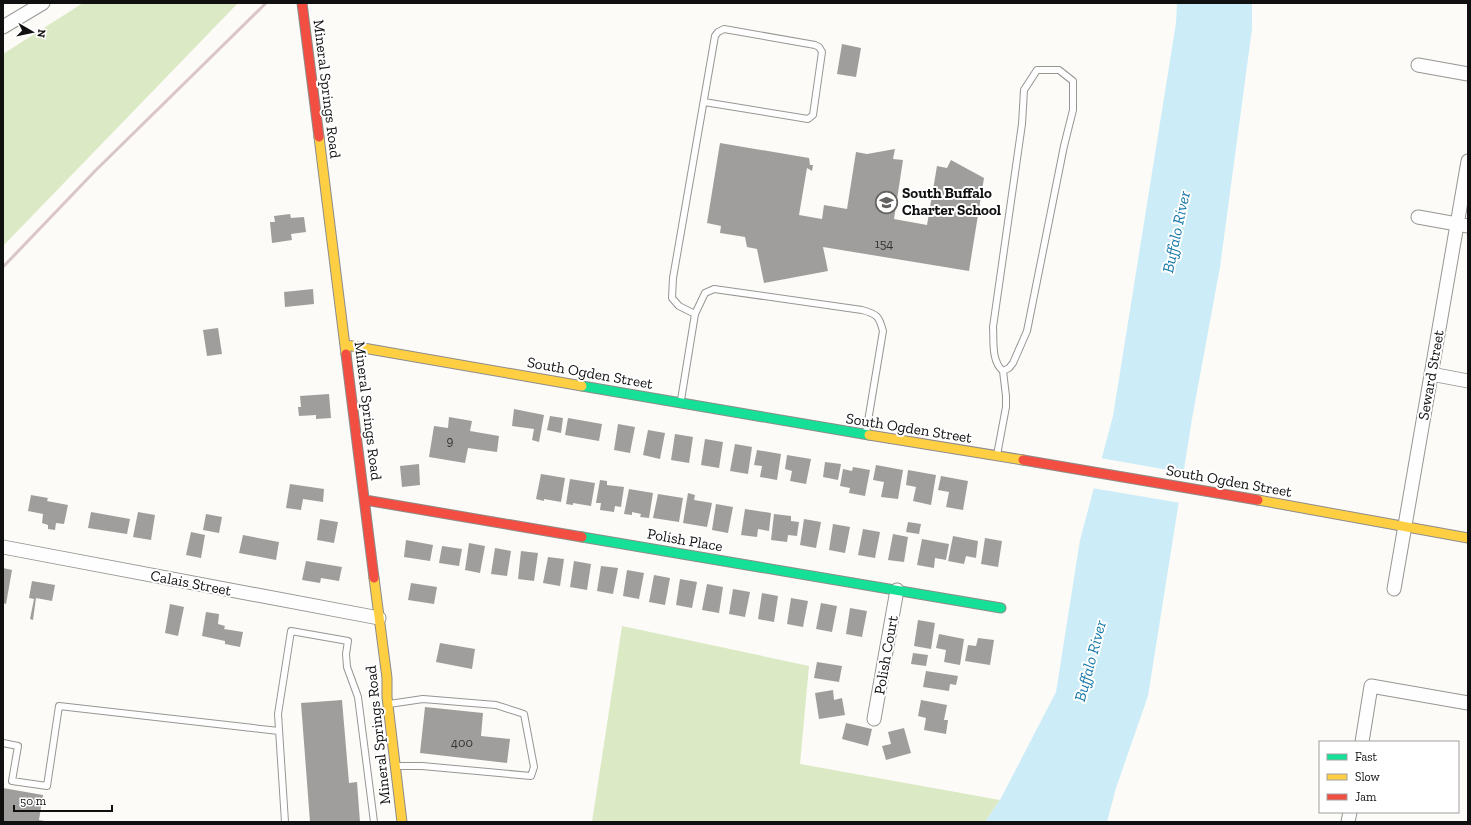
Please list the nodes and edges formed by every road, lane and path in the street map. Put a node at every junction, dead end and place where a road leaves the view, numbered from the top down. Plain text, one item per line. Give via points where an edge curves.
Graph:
1 (43, 3) edge
2 (302, 3) edge
3 (3, 27) edge
4 (1418, 65) dead end
5 (1468, 74) edge
6 (704, 102) junction
7 (1468, 162) edge
8 (1418, 217) dead end
9 (1462, 225) edge
10 (695, 314) junction
11 (346, 345) junction
12 (1002, 371) junction
13 (1431, 374) junction
14 (1468, 380) edge
15 (680, 403) junction
16 (865, 434) junction
17 (997, 456) junction
18 (365, 500) junction
19 (1404, 527) junction
20 (1468, 538) edge
21 (3, 547) edge
22 (1394, 589) dead end
23 (897, 590) junction
24 (1001, 608) dead end
25 (379, 618) junction
26 (1468, 703) edge
27 (388, 704) junction
28 (874, 719) dead end
29 (279, 731) junction
30 (1362, 741) edge
31 (3, 743) edge
32 (395, 766) junction
33 (285, 822) edge
34 (374, 822) edge
35 (402, 822) edge

1 - 3 street
2 - 11 street, Mineral Springs Road
4 - 5 street
6 - 6 lane via 716,36 724,29 815,45 822,52 813,115 808,119
6 - 10 lane via 673,278 672,298 679,306
7 - 9 street, Seward Street
8 - 9 street
9 - 13 street, Seward Street
10 - 15 lane
10 - 16 lane via 705,292 714,289 873,313 880,319 883,331
11 - 15 street, South Ogden Street
11 - 18 street, Mineral Springs Road
12 - 12 lane via 1013,363 1027,331 1073,110 1073,81 1059,70 1037,70 1024,90 1022,124 993,326 994,358
12 - 17 lane via 1006,407
13 - 14 street
13 - 19 street, Seward Street
15 - 16 street, South Ogden Street
16 - 17 street, South Ogden Street
17 - 19 street, South Ogden Street
18 - 23 street, Polish Place
18 - 25 street, Mineral Springs Road
19 - 20 street, South Ogden Street
19 - 22 street, Seward Street
21 - 25 street, Calais Street
23 - 24 street, Polish Place
23 - 28 street, Polish Court
25 - 27 street, Mineral Springs Road
26 - 30 street via 1371,686
27 - 32 street, Mineral Springs Road
27 - 32 lane via 423,699 496,706 524,714 534,767 531,776
29 - 31 lane via 59,706 47,786 12,781 18,746
29 - 33 lane
29 - 34 lane via 278,714 291,631 348,641 347,667 358,697
32 - 35 street, Mineral Springs Road

